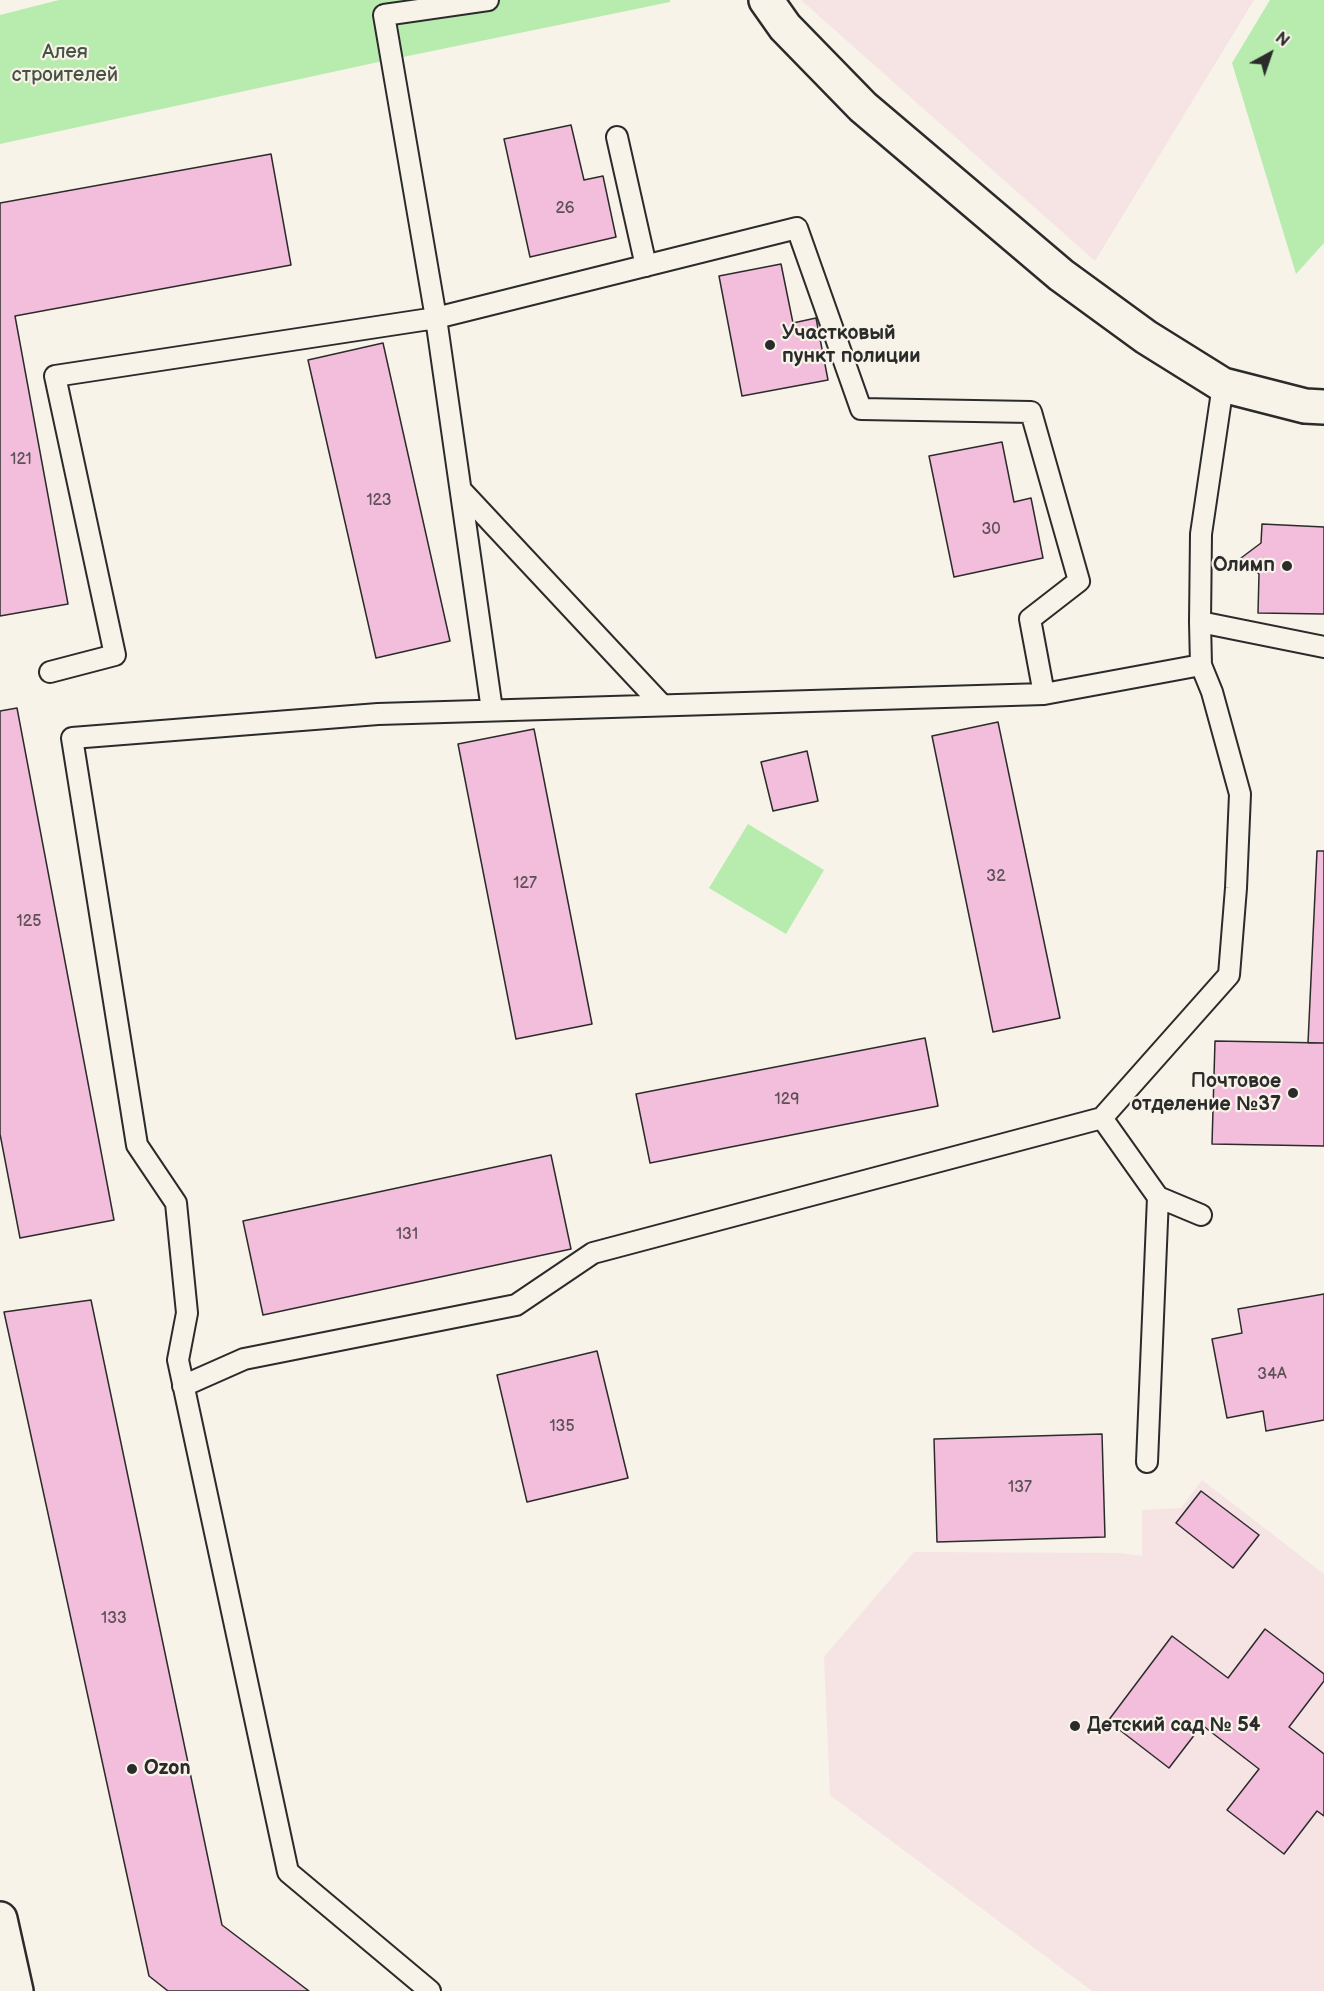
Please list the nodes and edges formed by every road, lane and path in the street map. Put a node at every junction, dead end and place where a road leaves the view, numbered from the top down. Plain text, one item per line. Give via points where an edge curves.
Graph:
1 (488, 0) edge
2 (766, 0) edge
3 (617, 137) dead end
4 (646, 266) junction
5 (436, 318) junction
6 (1224, 385) junction
7 (1324, 407) edge
8 (461, 490) junction
9 (1200, 622) junction
10 (1324, 647) edge
11 (1201, 665) junction
12 (50, 672) dead end
13 (1044, 694) junction
14 (662, 705) junction
15 (492, 710) junction
16 (1102, 1118) junction
17 (1158, 1197) junction
18 (1201, 1215) dead end
19 (183, 1386) junction
20 (1147, 1462) dead end
21 (0, 1918) edge
22 (16, 1991) edge
23 (430, 1991) edge

1 - 5 lane via 384,15
2 - 6 street via 786,27 863,107 1061,275 1146,337
3 - 4 lane
4 - 5 lane
4 - 13 lane via 797,228 861,409 1031,412 1079,581 1030,619
5 - 8 lane
5 - 12 lane via 55,376 115,655
6 - 7 street via 1305,406
6 - 9 lane via 1201,534
8 - 14 lane
8 - 15 lane
9 - 10 lane
9 - 11 lane
11 - 13 lane
11 - 16 lane via 1240,794 1229,975
13 - 14 lane
14 - 15 lane
15 - 19 lane via 378,714 72,738 137,1145 176,1203 187,1313 178,1360
16 - 17 lane
16 - 19 lane via 592,1253 516,1305 244,1359
17 - 18 lane
17 - 20 lane
19 - 23 lane via 288,1872
21 - 22 street

